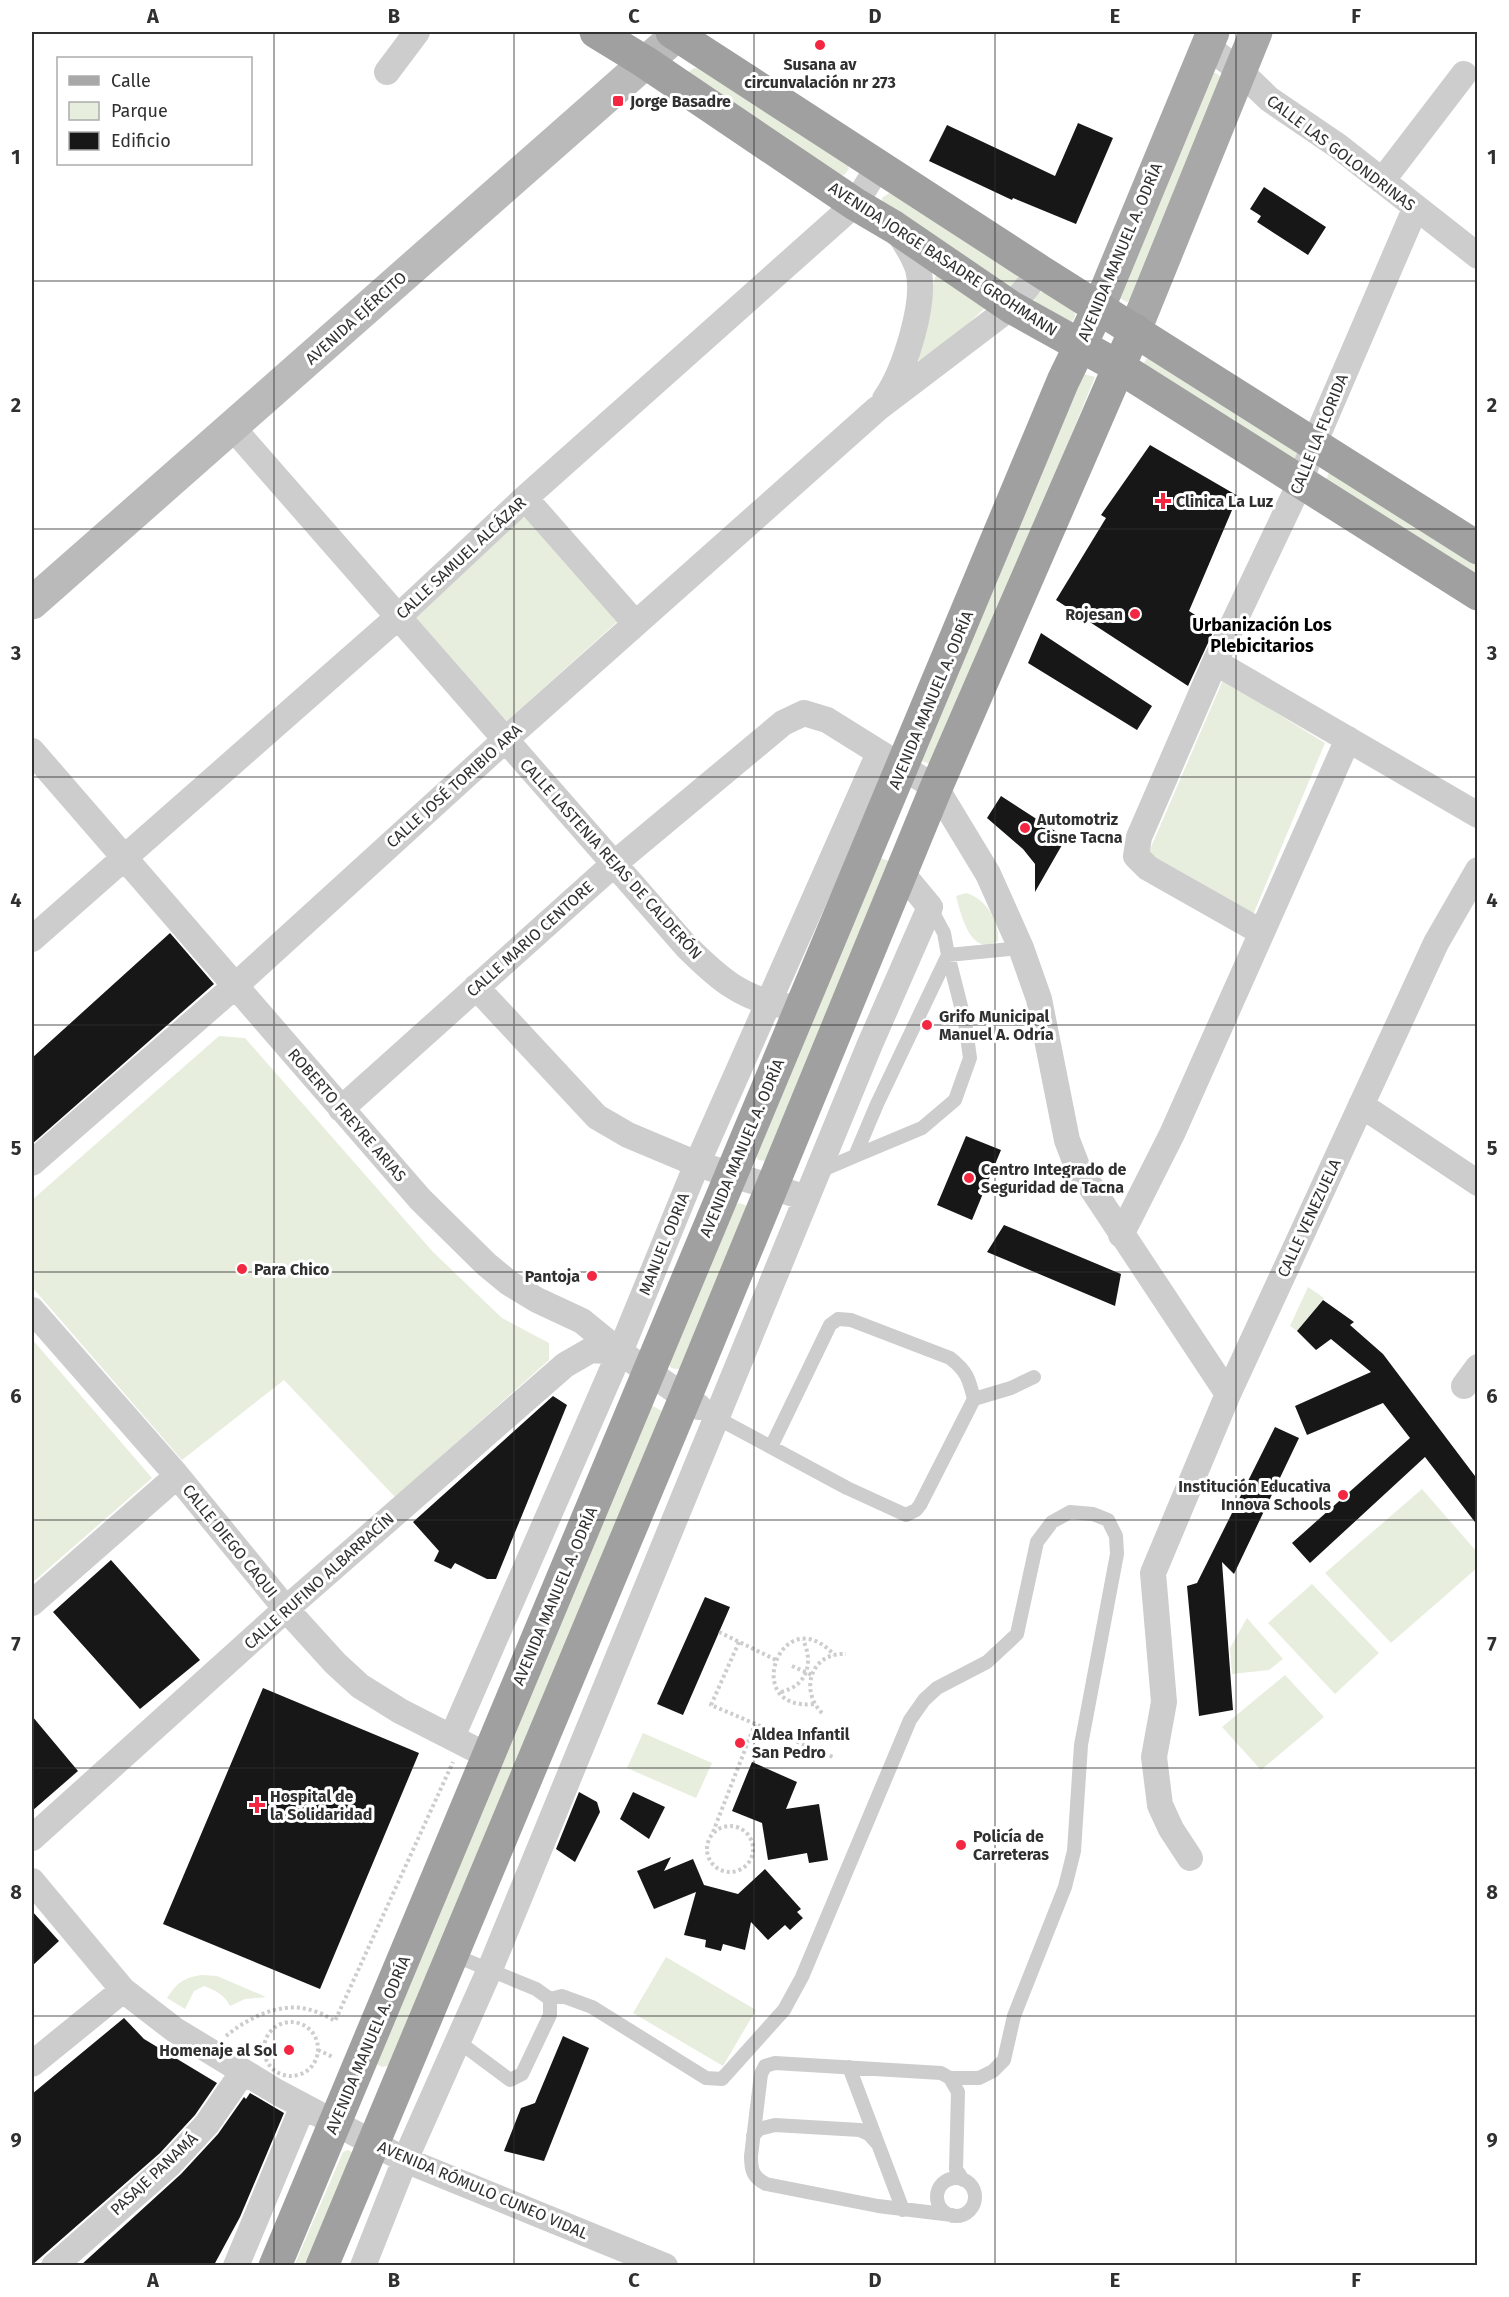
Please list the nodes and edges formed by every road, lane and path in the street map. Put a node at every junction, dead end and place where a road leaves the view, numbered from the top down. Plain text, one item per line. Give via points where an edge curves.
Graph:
1 (417, 32) edge
2 (596, 32) edge
3 (676, 32) edge
4 (1256, 32) edge
5 (1210, 39) edge
6 (645, 62) junction
7 (1240, 71) junction
8 (387, 72) dead end
9 (1464, 74) dead end
10 (878, 167) junction
11 (1382, 181) junction
12 (855, 204) junction
13 (1415, 208) junction
14 (894, 227) junction
15 (1478, 256) edge
16 (1040, 271) junction
17 (1011, 307) junction
18 (1099, 307) junction
19 (1134, 330) junction
20 (1080, 346) junction
21 (1119, 367) junction
22 (878, 409) junction
23 (232, 428) junction
24 (1313, 446) junction
25 (1300, 483) junction
26 (525, 498) junction
27 (1478, 548) edge
28 (1478, 594) edge
29 (32, 603) edge
30 (398, 617) junction
31 (635, 623) junction
32 (1215, 662) junction
33 (1348, 739) junction
34 (505, 740) junction
35 (32, 751) edge
36 (891, 760) junction
37 (936, 788) junction
38 (1478, 815) edge
39 (124, 858) junction
40 (615, 863) junction
41 (1478, 870) edge
42 (901, 872) junction
43 (930, 907) junction
44 (1261, 932) junction
45 (32, 939) edge
46 (1021, 948) junction
47 (948, 955) junction
48 (235, 986) junction
49 (476, 987) junction
50 (769, 1004) junction
51 (801, 1007) junction
52 (1361, 1105) junction
53 (341, 1108) junction
54 (855, 1156) junction
55 (32, 1163) edge
56 (697, 1164) junction
57 (818, 1171) junction
58 (731, 1174) junction
59 (1478, 1183) edge
60 (771, 1188) junction
61 (807, 1198) junction
62 (1121, 1236) junction
63 (32, 1310) edge
64 (620, 1352) junction
65 (650, 1372) junction
66 (1034, 1377) dead end
67 (1228, 1394) junction
68 (685, 1398) junction
69 (974, 1399) junction
70 (717, 1418) junction
71 (771, 1447) junction
72 (177, 1476) junction
73 (32, 1603) edge
74 (286, 1610) junction
75 (719, 1632) dead end
76 (803, 1640) junction
77 (739, 1642) junction
78 (846, 1654) dead end
79 (834, 1655) junction
80 (776, 1660) junction
81 (792, 1666) dead end
82 (807, 1672) junction
83 (812, 1675) junction
84 (780, 1692) junction
85 (814, 1704) junction
86 (822, 1713) dead end
87 (755, 1724) junction
88 (467, 1745) junction
89 (833, 1757) dead end
90 (712, 1834) junction
91 (32, 1838) edge
92 (1190, 1858) dead end
93 (32, 1881) edge
94 (451, 1954) junction
95 (490, 1969) junction
96 (123, 1990) junction
97 (550, 1999) junction
98 (225, 2036) dead end
99 (759, 2037) junction
100 (459, 2042) junction
101 (32, 2064) edge
102 (765, 2066) junction
103 (849, 2067) junction
104 (243, 2072) junction
105 (304, 2073) joint
106 (950, 2078) junction
107 (303, 2106) junction
108 (756, 2108) junction
109 (335, 2124) junction
110 (775, 2125) junction
111 (864, 2125) junction
112 (753, 2136) junction
113 (372, 2144) junction
114 (405, 2160) junction
115 (959, 2174) junction
116 (938, 2201) junction
117 (903, 2210) junction
118 (927, 2212) junction
119 (952, 2215) junction
120 (54, 2265) edge
121 (236, 2265) edge
122 (275, 2265) edge
123 (322, 2265) edge
124 (363, 2265) edge
125 (665, 2265) edge

1 - 8 street
2 - 6 highway, AVENIDA JORGE BASADRE GROHMANN
3 - 6 main road, AVENIDA EJÉRCITO
3 - 10 highway
4 - 7 main road
5 - 7 street, CALLE LAS GOLONDRINAS
5 - 18 main road, AVENIDA MANUEL A. ODRÍA
6 - 12 highway, AVENIDA JORGE BASADRE GROHMANN
6 - 23 main road, AVENIDA EJÉRCITO
7 - 11 street, CALLE LAS GOLONDRINAS via 1269,99
7 - 19 main road
9 - 11 street
10 - 12 street, CALLE SAMUEL ALCÁZAR
10 - 16 highway
11 - 13 street, CALLE LAS GOLONDRINAS
12 - 14 highway, AVENIDA JORGE BASADRE GROHMANN
12 - 26 street, CALLE SAMUEL ALCÁZAR
13 - 15 street, CALLE LAS GOLONDRINAS
13 - 24 street, CALLE LA FLORIDA
14 - 17 highway, AVENIDA JORGE BASADRE GROHMANN
14 - 22 street, CALLE JOSÉ TORIBIO ARA via 919,270 921,297 905,359 894,386
16 - 17 street, CALLE JOSÉ TORIBIO ARA
16 - 18 highway
17 - 20 highway, AVENIDA JORGE BASADRE GROHMANN
17 - 22 street, CALLE JOSÉ TORIBIO ARA
18 - 19 highway
18 - 20 highway, AVENIDA MANUEL A. ODRÍA
19 - 21 highway
19 - 24 highway
20 - 21 highway, AVENIDA JORGE BASADRE GROHMANN
20 - 36 highway, AVENIDA MANUEL A. ODRÍA
21 - 25 highway, AVENIDA JORGE BASADRE GROHMANN
21 - 37 highway
22 - 31 street, CALLE JOSÉ TORIBIO ARA
23 - 29 main road, AVENIDA EJÉRCITO
23 - 30 street, CALLE LASTENIA REJAS DE CALDERÓN
24 - 25 street, CALLE LA FLORIDA
24 - 27 highway
25 - 28 highway, AVENIDA JORGE BASADRE GROHMANN
25 - 32 street, CALLE LA FLORIDA
26 - 30 street, CALLE SAMUEL ALCÁZAR
26 - 31 street
30 - 34 street, CALLE LASTENIA REJAS DE CALDERÓN
30 - 39 street, CALLE SAMUEL ALCÁZAR
31 - 34 street, CALLE JOSÉ TORIBIO ARA
32 - 33 street
32 - 44 street, CALLE LA FLORIDA via 1139,837 1136,856 1148,868
33 - 38 street
33 - 44 street
34 - 40 street, CALLE LASTENIA REJAS DE CALDERÓN
34 - 48 street, CALLE JOSÉ TORIBIO ARA
35 - 39 street, ROBERTO FREYRE ARIAS
36 - 37 street, CALLE MARIO CENTORE
36 - 40 street, CALLE MARIO CENTORE via 827,720 804,713 783,723
36 - 50 street, MANUEL ODRIA
36 - 51 highway, AVENIDA MANUEL A. ODRÍA
37 - 42 highway
37 - 46 street via 988,873
39 - 45 street, CALLE SAMUEL ALCÁZAR
39 - 48 street, ROBERTO FREYRE ARIAS
40 - 49 street, CALLE MARIO CENTORE
40 - 50 street, CALLE LASTENIA REJAS DE CALDERÓN via 703,963 746,996
41 - 52 street, CALLE VENEZUELA via 1436,943
42 - 43 street
42 - 60 highway
43 - 47 lane via 944,933
43 - 57 street
44 - 62 street via 1172,1134
46 - 47 lane
46 - 62 street via 1039,999 1067,1140 1077,1166
47 - 54 lane
47 - 54 lane via 970,1058 955,1100 922,1128
48 - 53 street, ROBERTO FREYRE ARIAS
48 - 55 street, CALLE JOSÉ TORIBIO ARA
49 - 53 street, CALLE MARIO CENTORE
49 - 56 street via 597,1117 628,1136
50 - 51 street, CALLE LASTENIA REJAS DE CALDERÓN
50 - 56 street, MANUEL ODRIA
51 - 58 highway, AVENIDA MANUEL A. ODRÍA
52 - 59 street
52 - 67 street, CALLE VENEZUELA
53 - 64 street, ROBERTO FREYRE ARIAS via 420,1199 486,1264 537,1300 582,1321
54 - 57 lane
56 - 58 street
56 - 64 street, MANUEL ODRIA
57 - 61 street
58 - 60 street
58 - 65 highway, AVENIDA MANUEL A. ODRÍA
60 - 61 street
60 - 68 highway
61 - 70 street
62 - 67 street
63 - 72 street, CALLE DIEGO CAQUI
64 - 65 street, ROBERTO FREYRE ARIAS
64 - 74 street, CALLE RUFINO ALBARRACÍN via 591,1350 565,1365
64 - 88 street, MANUEL ODRIA
65 - 68 street, ROBERTO FREYRE ARIAS
65 - 88 highway, AVENIDA MANUEL A. ODRÍA
66 - 69 lane
67 - 92 street, CALLE VENEZUELA via 1153,1573 1164,1702 1154,1757 1160,1805
68 - 70 street, ROBERTO FREYRE ARIAS
68 - 94 highway
69 - 71 lane via 920,1504 911,1514 847,1488
69 - 71 lane via 963,1368 950,1358 851,1320 838,1319 830,1325
70 - 71 lane
70 - 95 street
72 - 73 street
72 - 74 street, CALLE DIEGO CAQUI
74 - 88 street, CALLE DIEGO CAQUI via 360,1686
74 - 91 street, CALLE RUFINO ALBARRACÍN
75 - 77 path
76 - 79 path via 815,1641
76 - 80 path via 783,1648
76 - 82 path via 808,1651
77 - 80 path
77 - 87 path via 711,1705
78 - 79 path
79 - 83 path via 819,1663
80 - 84 path via 774,1679
81 - 82 path
82 - 83 path
82 - 84 path via 793,1688
83 - 85 path via 809,1683
84 - 85 path via 793,1703
85 - 86 path
87 - 89 path
87 - 90 path
88 - 98 path via 335,2021 297,2007 255,2016
88 - 109 highway, AVENIDA MANUEL A. ODRÍA
90 - 90 path via 707,1848 715,1868 738,1872 750,1862 753,1847 746,1833 732,1826
93 - 96 street, AVENIDA RÓMULO CUNEO VIDAL
94 - 95 lane
94 - 113 highway
95 - 97 lane
95 - 100 street
96 - 101 street
96 - 104 street, AVENIDA RÓMULO CUNEO VIDAL via 175,2030
97 - 99 lane via 562,1996 592,2007 713,2080 722,2079
97 - 100 lane via 550,2015 522,2074 510,2080
99 - 102 lane
99 - 106 lane via 784,2010 802,1977 910,1720 937,1688 987,1662 1017,1634 1037,1542 1052,1522 1070,1512 1093,1514 1107,1520 1116,1536 1117,1554 1081,1745 1074,1851 1014,2016 1004,2060 979,2078
100 - 114 street
102 - 103 lane via 775,2063
102 - 108 lane
103 - 106 lane via 941,2073
103 - 111 lane
104 - 107 street, AVENIDA RÓMULO CUNEO VIDAL
104 - 120 street, PASAJE PANAMÁ via 207,2124 170,2164
105 - 105 path via 318,2050 312,2033 297,2023 273,2029 264,2044 266,2061 286,2076
106 - 115 lane via 958,2092
107 - 109 street, AVENIDA RÓMULO CUNEO VIDAL
107 - 121 street
108 - 110 lane via 761,2117
108 - 112 lane
109 - 113 street, AVENIDA RÓMULO CUNEO VIDAL
109 - 122 highway, AVENIDA MANUEL A. ODRÍA
110 - 111 lane
110 - 112 lane via 759,2129
111 - 117 lane via 878,2144
112 - 117 lane via 751,2170 766,2184
113 - 114 street, AVENIDA RÓMULO CUNEO VIDAL
113 - 123 highway
114 - 124 street
114 - 125 street, AVENIDA RÓMULO CUNEO VIDAL
115 - 116 lane via 938,2191
115 - 119 lane via 972,2187 974,2199 964,2214
116 - 118 lane
116 - 119 lane via 941,2209
117 - 118 lane
118 - 119 lane

